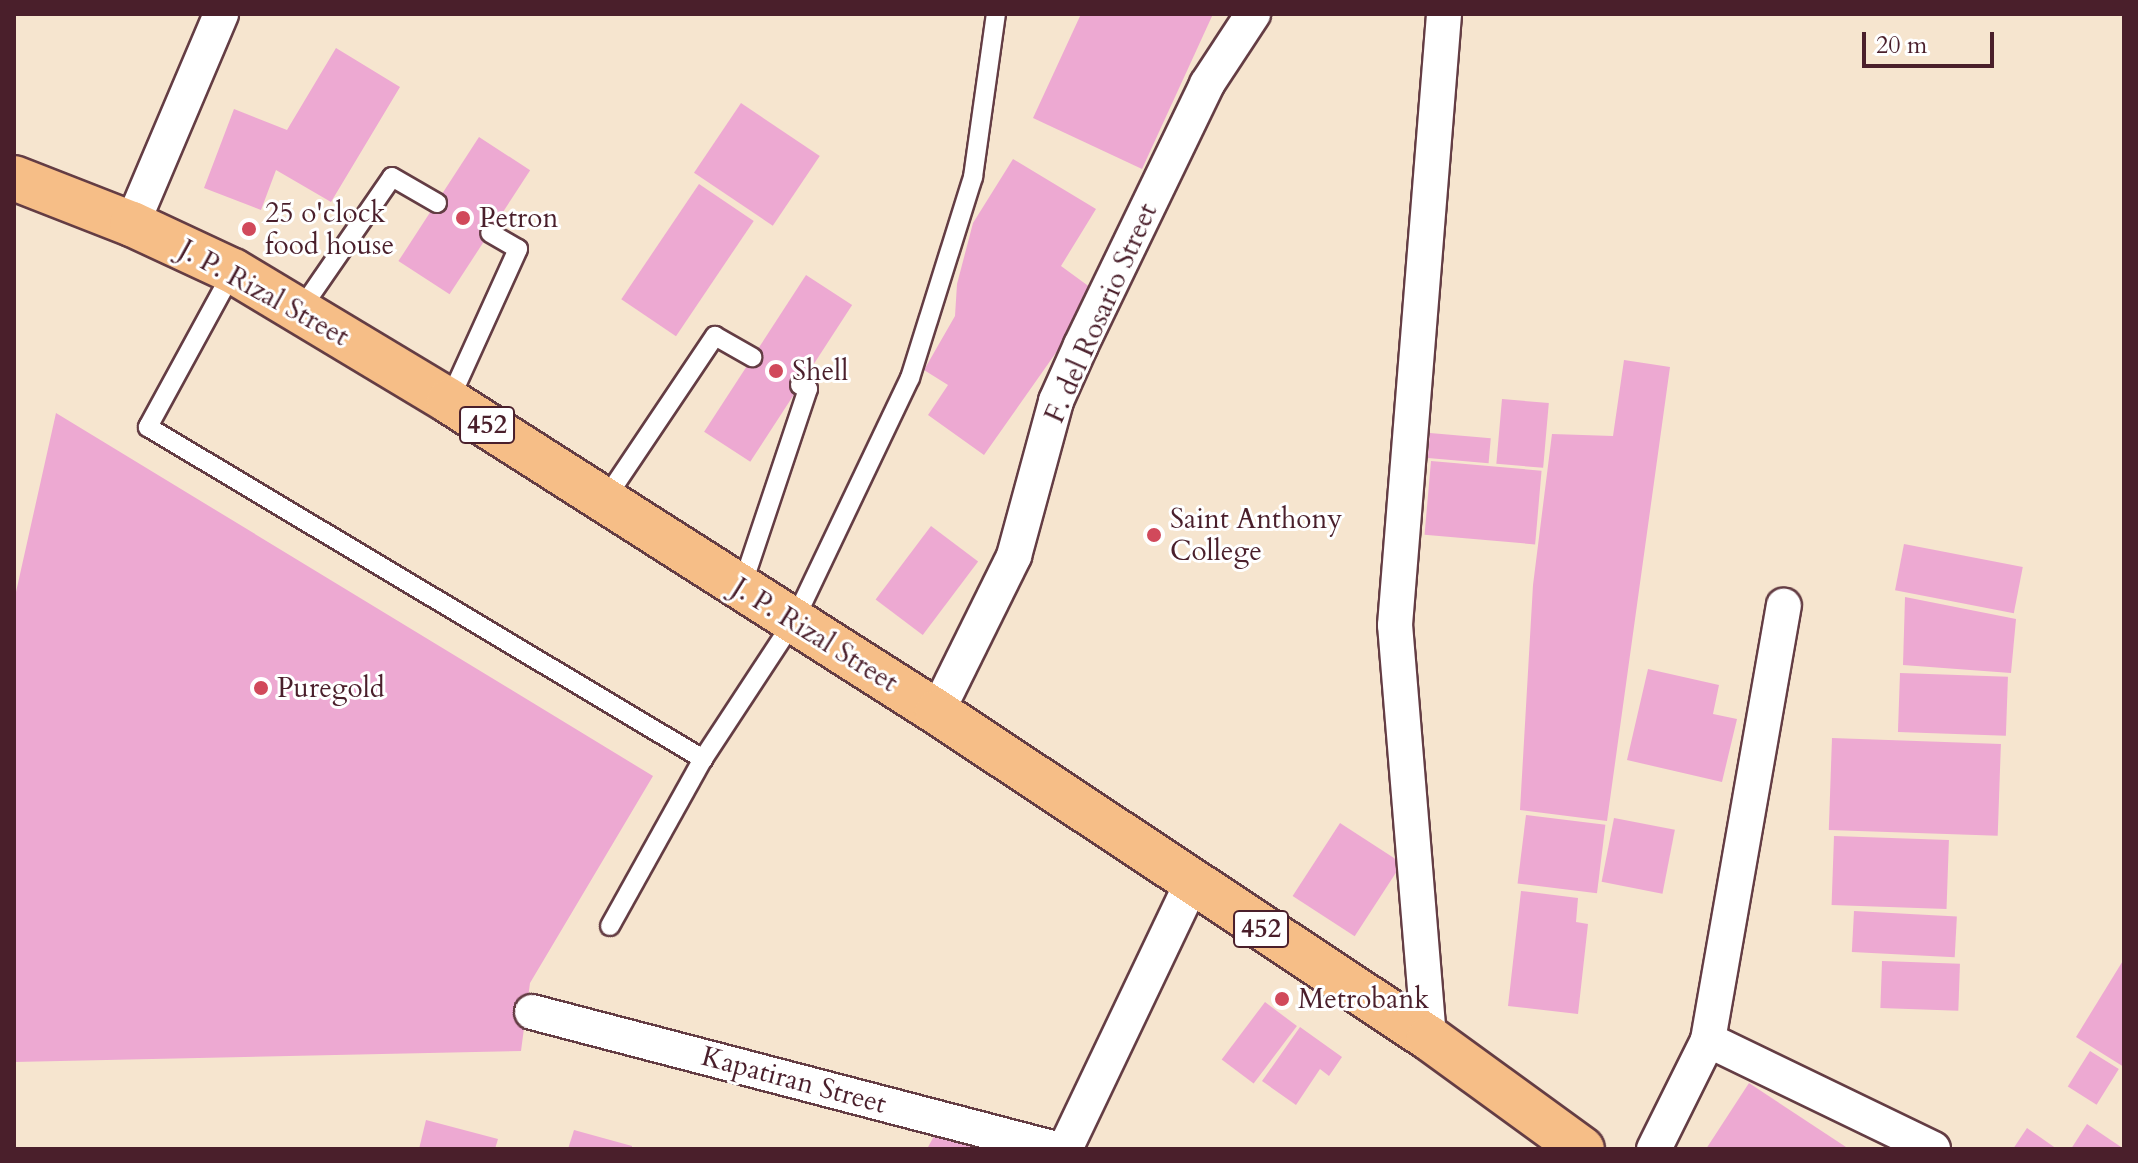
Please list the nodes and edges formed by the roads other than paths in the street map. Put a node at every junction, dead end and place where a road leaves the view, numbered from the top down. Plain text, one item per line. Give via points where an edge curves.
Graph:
1 (221, 14) edge
2 (996, 14) edge
3 (1253, 14) edge
4 (1444, 14) edge
5 (14, 178) edge
6 (437, 203) dead end
7 (132, 224) junction
8 (490, 233) dead end
9 (233, 271) junction
10 (301, 309) junction
11 (752, 357) dead end
12 (800, 385) dead end
13 (449, 401) junction
14 (604, 501) junction
15 (741, 588) junction
16 (1784, 606) dead end
17 (795, 619) junction
18 (937, 712) junction
19 (703, 759) junction
20 (1192, 883) junction
21 (610, 926) dead end
22 (532, 1012) dead end
23 (1429, 1038) junction
24 (1708, 1040) junction
25 (1056, 1149) edge
26 (1065, 1149) edge
27 (1582, 1149) edge
28 (1654, 1149) edge
29 (1933, 1149) edge

1 - 7 street
2 - 17 lane via 973,177 910,378
3 - 18 street, F. del Rosario Street via 1207,84 1081,345 1056,401 1014,556
4 - 23 street via 1395,625
5 - 7 highway, J. P. Rizal Street / 452
6 - 10 lane via 392,177
7 - 9 highway, J. P. Rizal Street / 452
8 - 13 lane via 518,249
9 - 10 highway, J. P. Rizal Street / 452
9 - 19 lane via 148,427
10 - 13 highway, J. P. Rizal Street / 452
11 - 14 lane via 715,336
12 - 15 lane via 808,389
13 - 14 highway, J. P. Rizal Street / 452
14 - 15 highway, J. P. Rizal Street / 452
15 - 17 highway, J. P. Rizal Street / 452
16 - 24 street
17 - 18 highway, J. P. Rizal Street / 452
17 - 19 lane
18 - 20 highway, J. P. Rizal Street / 452
19 - 21 lane
20 - 23 highway, J. P. Rizal Street / 452
20 - 26 street
22 - 25 street, Kapatiran Street
23 - 27 highway, J. P. Rizal Street / 452
24 - 28 street
24 - 29 street

